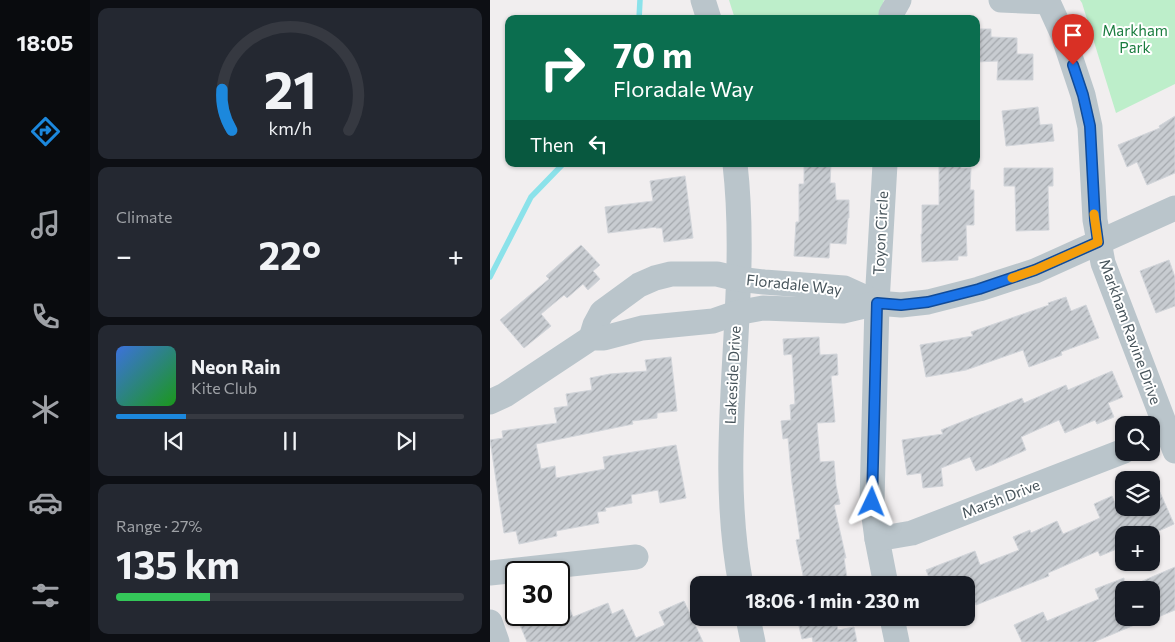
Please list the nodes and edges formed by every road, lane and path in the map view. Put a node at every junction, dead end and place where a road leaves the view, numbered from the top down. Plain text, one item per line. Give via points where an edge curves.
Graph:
1 (703, 0) edge
2 (899, 0) edge
3 (1001, 0) edge
4 (708, 15) edge
5 (891, 15) edge
6 (735, 167) edge
7 (885, 167) edge
8 (1175, 208) edge
9 (1098, 242) junction
10 (738, 279) junction
11 (877, 303) junction
12 (736, 313) junction
13 (591, 338) junction
14 (490, 402) edge
15 (1165, 442) edge
16 (1115, 454) edge
17 (877, 539) junction
18 (636, 557) dead end
19 (490, 573) edge
20 (740, 576) edge
21 (884, 576) edge
22 (490, 622) edge
23 (750, 626) edge
24 (894, 626) edge
25 (496, 642) edge
26 (753, 642) edge
27 (897, 642) edge

1 - 4 street
2 - 5 street
3 - 9 street via 1048,2 1063,35 1090,126
6 - 10 street, Lakeside Drive via 739,206
7 - 11 street, Toyon Circle
8 - 9 street, Floradale Way
9 - 11 street, Floradale Way via 1035,270 979,289 928,302
9 - 15 street, Markham Ravine Drive
10 - 11 street, Floradale Way via 844,288
10 - 12 street, Lakeside Drive
10 - 13 street, Floradale Way via 717,274 671,274 655,278 638,285 602,312
11 - 12 street, Floradale Way via 843,311 763,308
11 - 17 street, Toyon Circle via 872,502
12 - 13 street, Floradale Way via 714,321 670,324
12 - 20 street, Lakeside Drive via 730,476
13 - 14 street
16 - 17 street, Marsh Drive via 912,533
17 - 21 street, Toyon Circle
18 - 19 street
22 - 25 street
23 - 26 street
24 - 27 street

